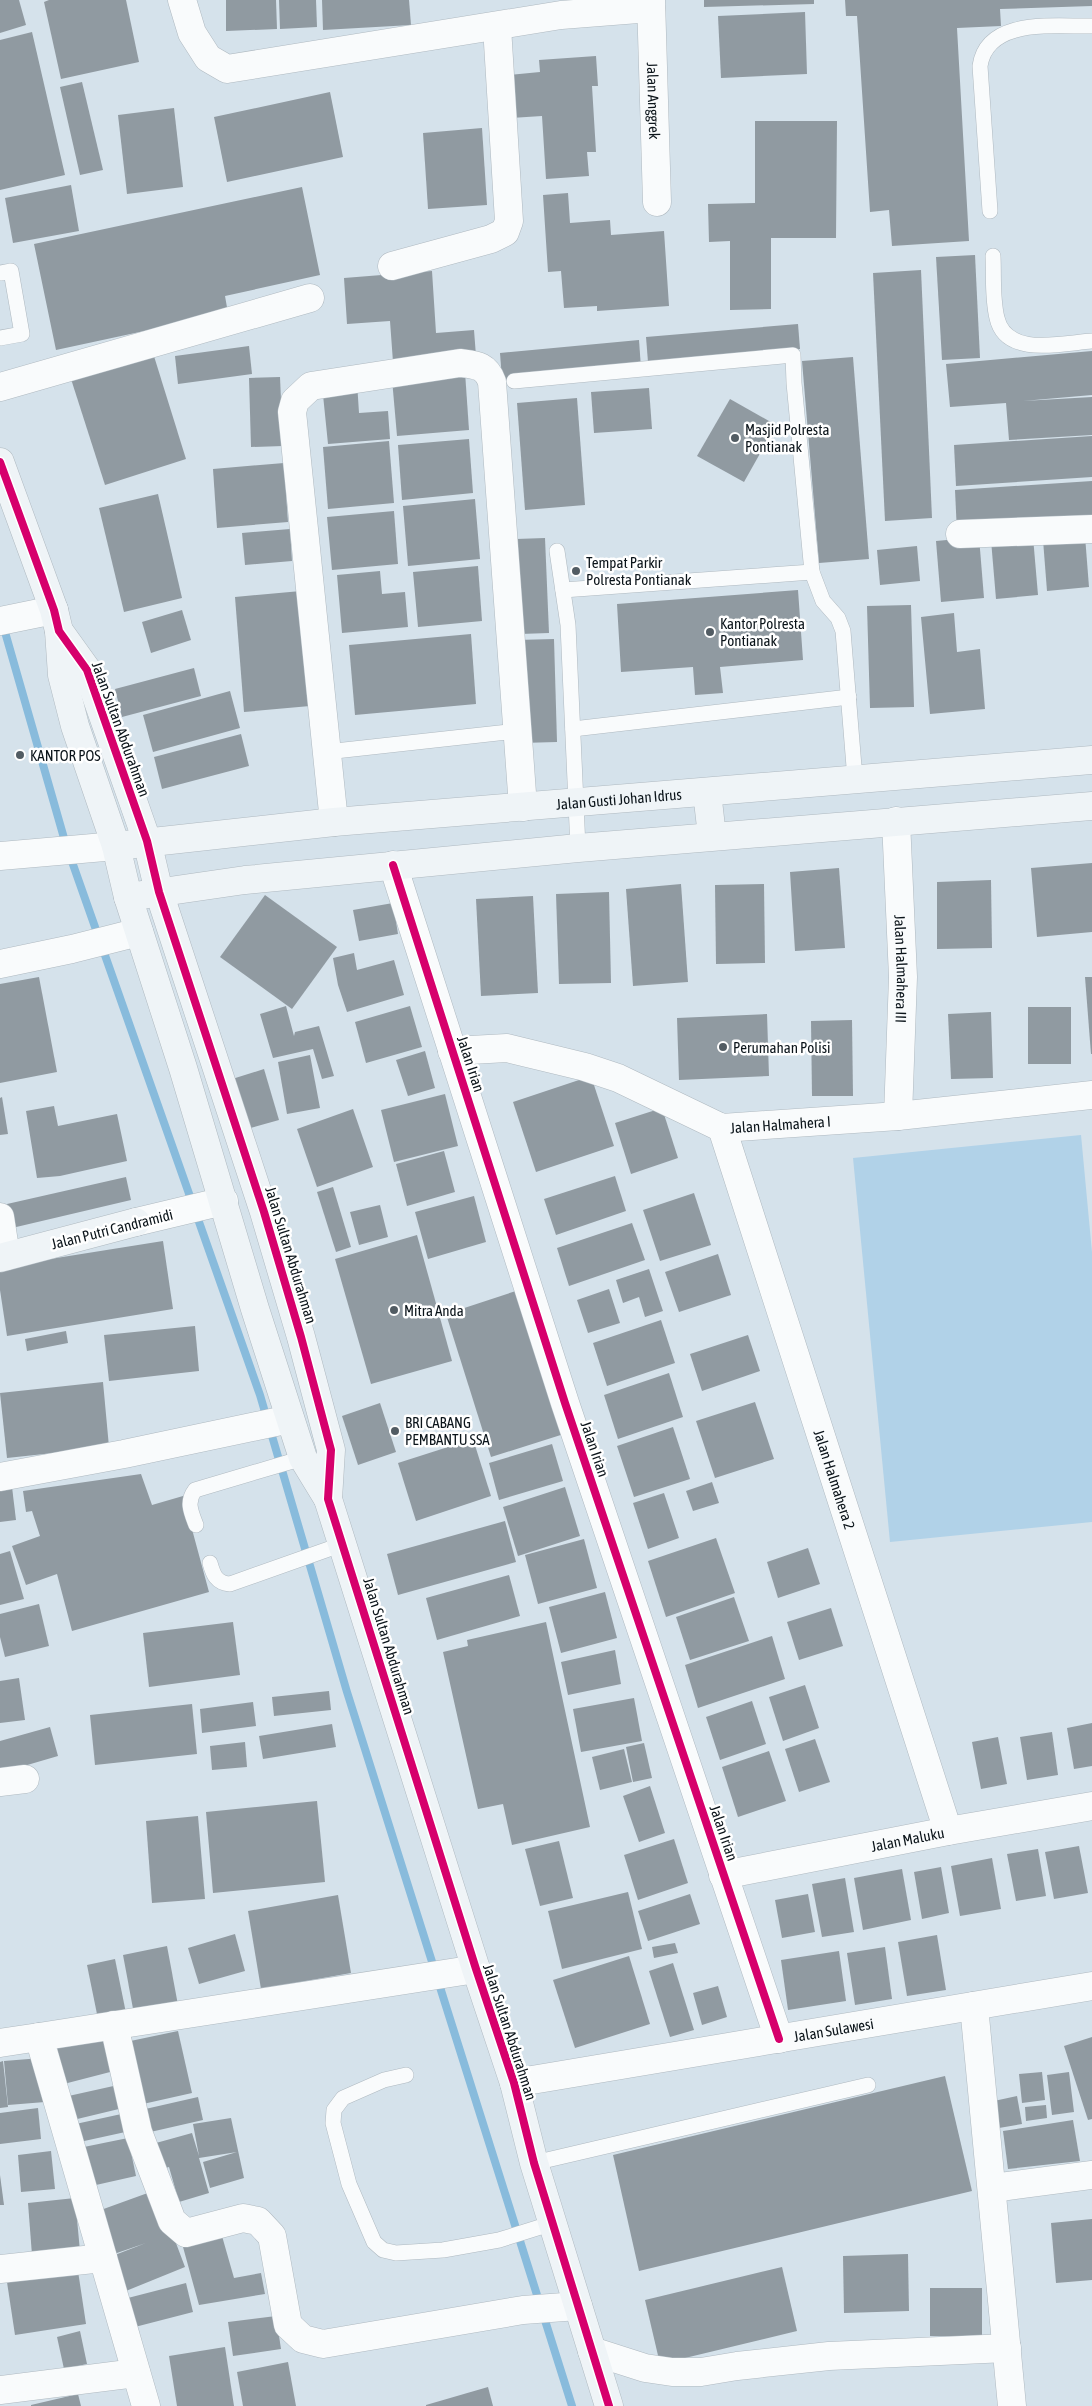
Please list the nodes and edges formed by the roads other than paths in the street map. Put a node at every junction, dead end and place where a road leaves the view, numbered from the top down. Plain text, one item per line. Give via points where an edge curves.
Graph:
1 (182, 0) edge
2 (651, 4) edge
3 (1092, 26) edge
4 (497, 27) junction
5 (657, 202) dead end
6 (990, 211) dead end
7 (993, 256) dead end
8 (392, 266) dead end
9 (0, 273) edge
10 (310, 298) dead end
11 (0, 338) edge
12 (1092, 341) edge
13 (514, 381) dead end
14 (0, 387) edge
15 (0, 462) edge
16 (6, 499) edge
17 (1092, 529) edge
18 (960, 534) dead end
19 (558, 551) dead end
20 (812, 572) junction
21 (563, 590) junction
22 (11, 619) edge
23 (57, 620) junction
24 (849, 697) junction
25 (573, 729) junction
26 (517, 731) junction
27 (326, 752) junction
28 (1092, 760) edge
29 (855, 779) junction
30 (707, 792) junction
31 (576, 803) junction
32 (1092, 806) edge
33 (523, 807) junction
34 (896, 821) junction
35 (334, 822) junction
36 (712, 836) junction
37 (147, 841) junction
38 (115, 846) junction
39 (578, 848) junction
40 (0, 856) edge
41 (393, 866) junction
42 (159, 892) junction
43 (128, 898) junction
44 (129, 934) junction
45 (0, 964) edge
46 (452, 1051) junction
47 (1092, 1095) edge
48 (898, 1116) junction
49 (722, 1128) junction
50 (222, 1202) junction
51 (0, 1217) edge
52 (3, 1257) edge
53 (289, 1419) junction
54 (287, 1463) junction
55 (0, 1477) edge
56 (328, 1499) junction
57 (196, 1525) dead end
58 (343, 1544) junction
59 (210, 1563) dead end
60 (1092, 1806) edge
61 (948, 1831) junction
62 (724, 1875) junction
63 (476, 1969) junction
64 (1092, 1986) edge
65 (974, 2006) junction
66 (114, 2025) junction
67 (39, 2037) junction
68 (779, 2039) junction
69 (0, 2043) edge
70 (406, 2075) dead end
71 (514, 2083) junction
72 (868, 2085) dead end
73 (534, 2163) junction
74 (1092, 2175) edge
75 (993, 2188) junction
76 (552, 2223) junction
77 (103, 2258) junction
78 (0, 2269) edge
79 (577, 2306) junction
80 (1007, 2348) junction
81 (592, 2350) junction
82 (136, 2373) junction
83 (0, 2390) edge
84 (146, 2406) edge
85 (609, 2406) edge
86 (1012, 2406) edge

1 - 4 street via 192,34 208,58 228,69
2 - 4 street
2 - 5 street, Jalan Anggrek
3 - 6 lane via 1028,27 997,36 984,50 980,66
4 - 8 street via 509,221 505,232 491,239
7 - 12 lane via 997,319 1008,337 1020,344 1034,345
9 - 11 lane via 11,271 22,334
10 - 14 street
13 - 20 lane via 793,355
15 - 16 street, Jalan Sultan Abdurahman
16 - 23 street, Jalan Sultan Abdurahman
17 - 18 street
19 - 21 lane
20 - 21 lane
20 - 24 lane via 823,601 838,618 843,631
21 - 25 lane
22 - 23 street
23 - 37 street, Jalan Sultan Abdurahman via 87,670
23 - 38 street via 62,675 75,726
24 - 25 lane
24 - 29 lane
25 - 31 lane
26 - 27 lane
26 - 27 street via 492,382 488,371 480,365 460,363 311,386 295,401 292,412
26 - 33 street
27 - 35 street
28 - 29 street, Jalan Gusti Johan Idrus
29 - 30 street, Jalan Gusti Johan Idrus
30 - 31 street, Jalan Gusti Johan Idrus
30 - 36 street
31 - 33 street, Jalan Gusti Johan Idrus
31 - 39 lane
32 - 34 street
33 - 35 street, Jalan Gusti Johan Idrus
34 - 36 street
34 - 48 street, Jalan Halmahera III via 903,977
35 - 37 street, Jalan Gusti Johan Idrus
36 - 39 street
37 - 38 street, Jalan Gusti Johan Idrus
37 - 42 street, Jalan Sultan Abdurahman
38 - 40 street
38 - 43 street
39 - 41 street
41 - 42 street
41 - 46 street, Jalan Irian
42 - 43 street
42 - 56 street, Jalan Sultan Abdurahman via 259,1194 302,1337 331,1450
43 - 44 street
44 - 45 street
44 - 50 street
46 - 49 street, Jalan Halmahera I via 507,1048 585,1067 618,1078
46 - 62 street, Jalan Irian via 565,1403
47 - 48 street, Jalan Halmahera I
48 - 49 street, Jalan Halmahera I
49 - 61 street, Jalan Halmahera 2
50 - 52 street, Jalan Putri Candramidi
50 - 53 street
51 - 52 street
53 - 54 street
53 - 55 street
54 - 56 street
54 - 57 lane via 195,1490 189,1507
56 - 58 street, Jalan Sultan Abdurahman
58 - 59 lane via 230,1584 214,1576
58 - 63 street, Jalan Sultan Abdurahman
60 - 61 street, Jalan Maluku
61 - 62 street, Jalan Maluku
62 - 68 street, Jalan Irian
63 - 66 street
63 - 71 street, Jalan Sultan Abdurahman
64 - 65 street, Jalan Sulawesi
65 - 68 street, Jalan Sulawesi
65 - 75 street
66 - 67 street
66 - 79 street via 138,2132 172,2221 186,2233 243,2218 258,2221 272,2236 288,2325 303,2339 323,2344 523,2310
67 - 69 street
67 - 77 street
68 - 71 street, Jalan Sulawesi
70 - 76 lane via 384,2080 343,2098 334,2110 333,2124 348,2184 374,2242 383,2250 396,2253 443,2250 499,2240
71 - 73 street, Jalan Sultan Abdurahman
72 - 73 lane
73 - 76 street, Jalan Sultan Abdurahman
74 - 75 street
75 - 80 street
76 - 79 street, Jalan Sultan Abdurahman
77 - 78 street
77 - 82 street
79 - 81 street, Jalan Sultan Abdurahman
80 - 81 street via 829,2356 701,2372 645,2368
80 - 86 street
81 - 85 street, Jalan Sultan Abdurahman
82 - 83 street
82 - 84 street

